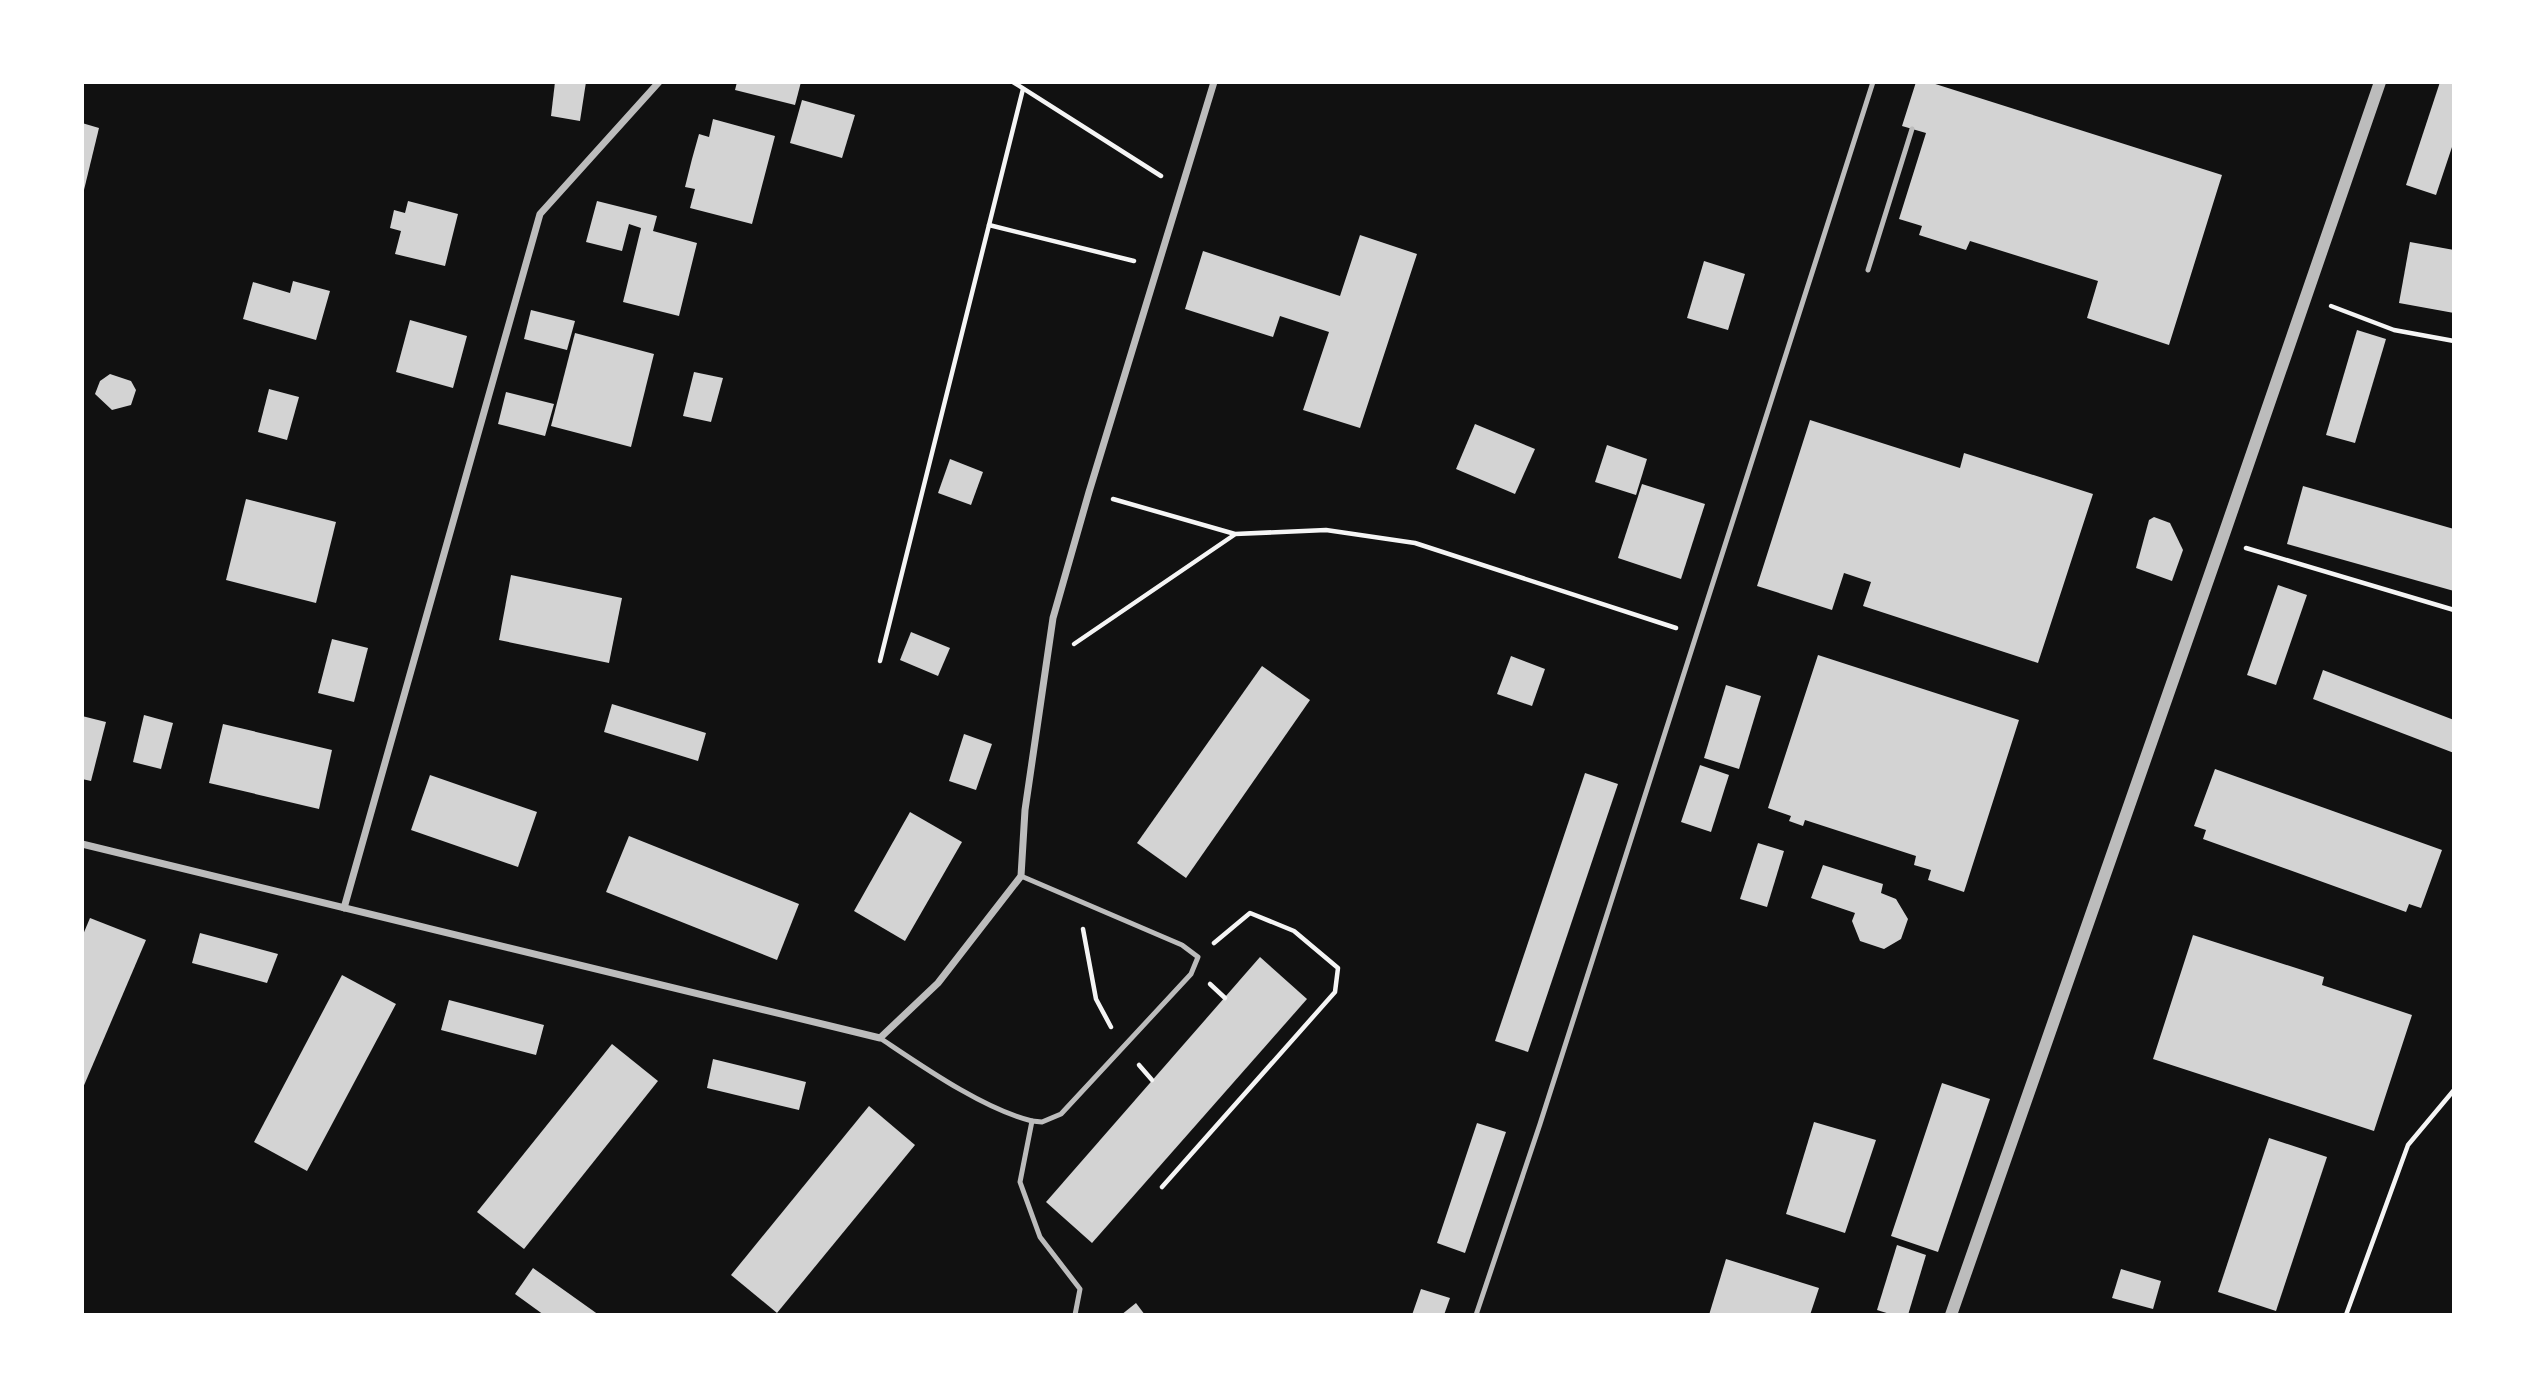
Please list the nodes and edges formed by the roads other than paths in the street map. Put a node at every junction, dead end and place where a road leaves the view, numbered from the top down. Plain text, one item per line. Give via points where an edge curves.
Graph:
1 (659, 82) edge
2 (1214, 82) edge
3 (1872, 82) edge
4 (2380, 82) edge
5 (1912, 129) dead end
6 (1868, 270) dead end
7 (82, 844) edge
8 (1021, 876) junction
9 (344, 908) junction
10 (880, 1038) junction
11 (1032, 1121) junction
12 (1075, 1315) edge
13 (1476, 1315) edge
14 (1951, 1315) edge

1 - 9 street via 540,214
2 - 8 street via 1053,618 1025,810
3 - 13 lane
4 - 14 street
5 - 6 lane
7 - 9 street
8 - 10 street via 938,983
8 - 11 lane via 1182,945 1198,957 1191,974 1061,1114
9 - 10 street
10 - 11 lane via 935,1074 1015,1117
11 - 12 lane via 1020,1182 1040,1237 1080,1289

